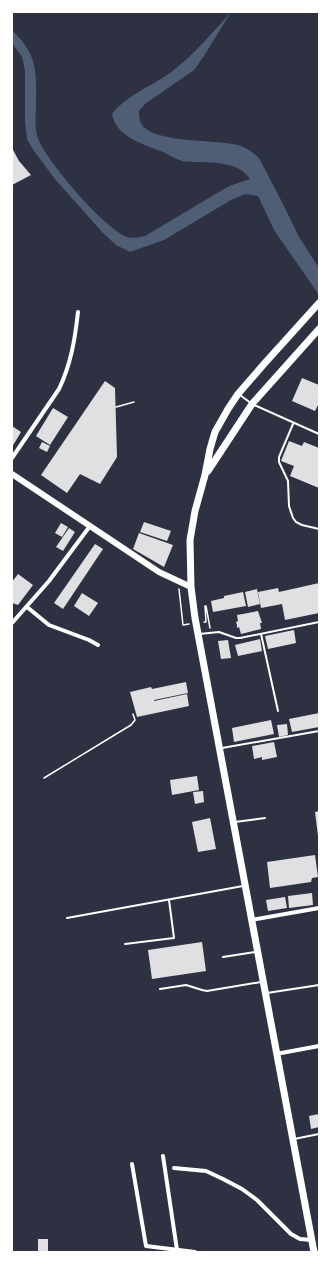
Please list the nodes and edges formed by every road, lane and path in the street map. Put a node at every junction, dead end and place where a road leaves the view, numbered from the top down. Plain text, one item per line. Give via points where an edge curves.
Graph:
1 (319, 303) edge
2 (78, 312) dead end
3 (319, 329) edge
4 (238, 394) junction
5 (134, 402) dead end
6 (252, 404) junction
7 (116, 407) dead end
8 (294, 424) junction
9 (319, 434) edge
10 (12, 458) edge
11 (12, 474) edge
12 (205, 475) junction
13 (90, 526) junction
14 (319, 529) edge
15 (179, 582) junction
16 (191, 587) junction
17 (27, 607) junction
18 (206, 622) dead end
19 (319, 622) edge
20 (12, 623) edge
21 (183, 625) dead end
22 (210, 632) junction
23 (261, 634) junction
24 (198, 635) junction
25 (98, 645) dead end
26 (278, 711) dead end
27 (133, 714) dead end
28 (319, 731) edge
29 (219, 748) junction
30 (44, 778) dead end
31 (265, 818) dead end
32 (232, 822) junction
33 (244, 886) junction
34 (169, 900) junction
35 (319, 908) edge
36 (67, 918) dead end
37 (251, 920) junction
38 (125, 944) dead end
39 (257, 951) junction
40 (223, 957) dead end
41 (262, 982) junction
42 (319, 985) edge
43 (160, 989) dead end
44 (265, 993) junction
45 (319, 1046) edge
46 (276, 1054) junction
47 (319, 1134) edge
48 (293, 1139) junction
49 (163, 1156) dead end
50 (132, 1164) dead end
51 (174, 1168) dead end
52 (312, 1240) junction
53 (177, 1250) junction
54 (195, 1252) edge
55 (314, 1252) edge

1 - 4 highway
2 - 10 street via 65,378
3 - 6 highway
4 - 6 lane
4 - 12 highway via 215,432
5 - 7 path
6 - 8 lane
6 - 12 highway
8 - 9 lane
8 - 14 lane via 279,457 288,481 290,512 296,522
11 - 13 main road
12 - 16 highway via 192,527 189,554
13 - 15 main road via 159,572
13 - 17 street
15 - 16 main road
15 - 21 path
16 - 24 highway
17 - 20 street
17 - 25 street via 50,625
18 - 22 path via 204,606
19 - 23 lane
22 - 23 lane via 224,632 236,638
22 - 24 lane
23 - 26 lane
24 - 29 highway
27 - 30 path via 135,720 131,725
28 - 29 lane
29 - 32 highway
31 - 32 lane
32 - 33 highway
33 - 34 lane
33 - 37 highway
34 - 36 lane
34 - 38 lane via 174,938
35 - 37 street
37 - 39 highway
39 - 40 lane
39 - 41 highway
41 - 43 lane via 207,990 186,985
41 - 44 highway
42 - 44 lane
44 - 46 highway
45 - 46 street
46 - 48 highway
47 - 48 lane
48 - 52 highway
49 - 53 street
50 - 53 street via 146,1246
51 - 52 street via 206,1172 229,1182 257,1200 290,1234
52 - 55 highway
53 - 54 street

